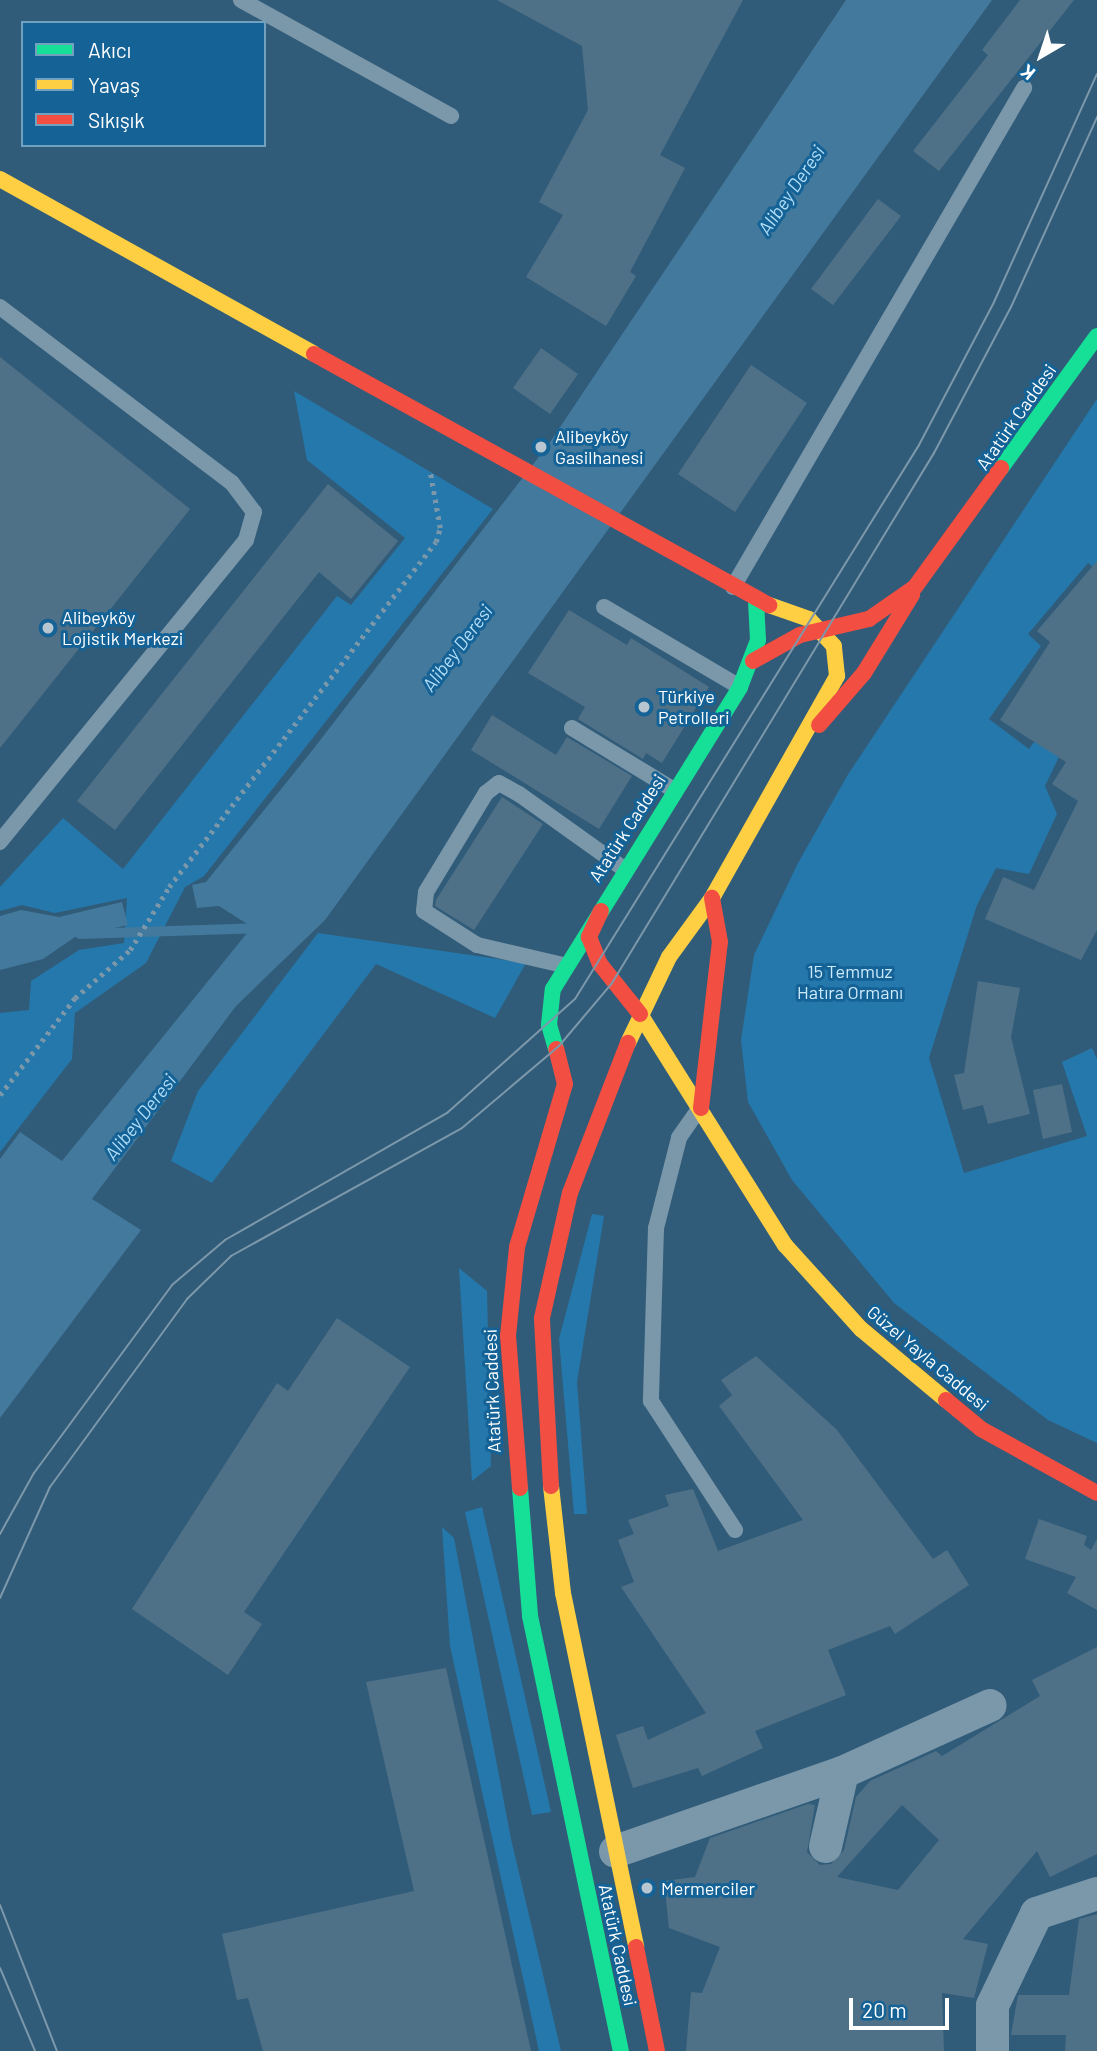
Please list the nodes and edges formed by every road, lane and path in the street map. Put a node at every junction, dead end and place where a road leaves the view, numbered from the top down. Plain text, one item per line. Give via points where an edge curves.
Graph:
1 (241, 0) edge
2 (1024, 88) dead end
3 (451, 116) dead end
4 (0, 180) edge
5 (0, 201) edge
6 (51, 214) junction
7 (0, 307) edge
8 (1097, 337) edge
9 (430, 472) dead end
10 (733, 587) junction
11 (915, 587) junction
12 (756, 600) junction
13 (604, 607) dead end
14 (822, 630) junction
15 (752, 661) junction
16 (740, 687) junction
17 (572, 728) dead end
18 (809, 734) junction
19 (674, 790) junction
20 (0, 842) edge
21 (624, 869) junction
22 (610, 889) junction
23 (712, 898) junction
24 (563, 965) junction
25 (640, 1014) junction
26 (0, 1095) edge
27 (701, 1108) junction
28 (1097, 1493) edge
29 (735, 1530) dead end
30 (990, 1705) dead end
31 (842, 1772) junction
32 (825, 1846) dead end
33 (615, 1851) junction
34 (1097, 1893) edge
35 (621, 2051) edge
36 (657, 2051) edge
37 (992, 2051) edge

1 - 3 lane
2 - 10 lane
4 - 6 main road
5 - 6 main road
6 - 10 main road
7 - 20 lane via 232,482 254,512 246,540
8 - 11 main road, Atatürk Caddesi
9 - 26 path via 440,528 436,542 169,887 130,950 75,998
10 - 12 main road
11 - 14 main road, Atatürk Caddesi via 869,619
11 - 18 main road, Atatürk Caddesi via 864,673
12 - 14 main road via 787,607
12 - 15 main road, Atatürk Caddesi
13 - 16 lane
14 - 15 main road, Atatürk Caddesi via 800,635
14 - 18 main road, Atatürk Caddesi via 834,646 837,676
15 - 16 main road, Atatürk Caddesi
16 - 19 main road, Atatürk Caddesi
17 - 19 lane
18 - 23 main road, Atatürk Caddesi
19 - 21 main road, Atatürk Caddesi
21 - 22 main road, Atatürk Caddesi
21 - 24 lane via 519,793 499,783 486,793 426,892 424,911 477,945
22 - 24 main road, Atatürk Caddesi
22 - 25 main road, Güzel Yayla Caddesi via 590,937 612,983
23 - 25 main road, Atatürk Caddesi via 669,957
23 - 27 main road via 720,942
24 - 35 main road, Atatürk Caddesi via 549,1025 565,1084 517,1247 509,1399 530,1616
25 - 27 main road, Güzel Yayla Caddesi
25 - 33 main road, Atatürk Caddesi via 570,1193 548,1275 540,1361 564,1593
27 - 28 main road, Güzel Yayla Caddesi via 785,1245 861,1329 981,1429
27 - 29 lane via 679,1138 656,1228 650,1401
30 - 31 street
31 - 32 street
31 - 33 street
33 - 36 main road, Atatürk Caddesi
34 - 37 street via 1036,1913 992,2005

